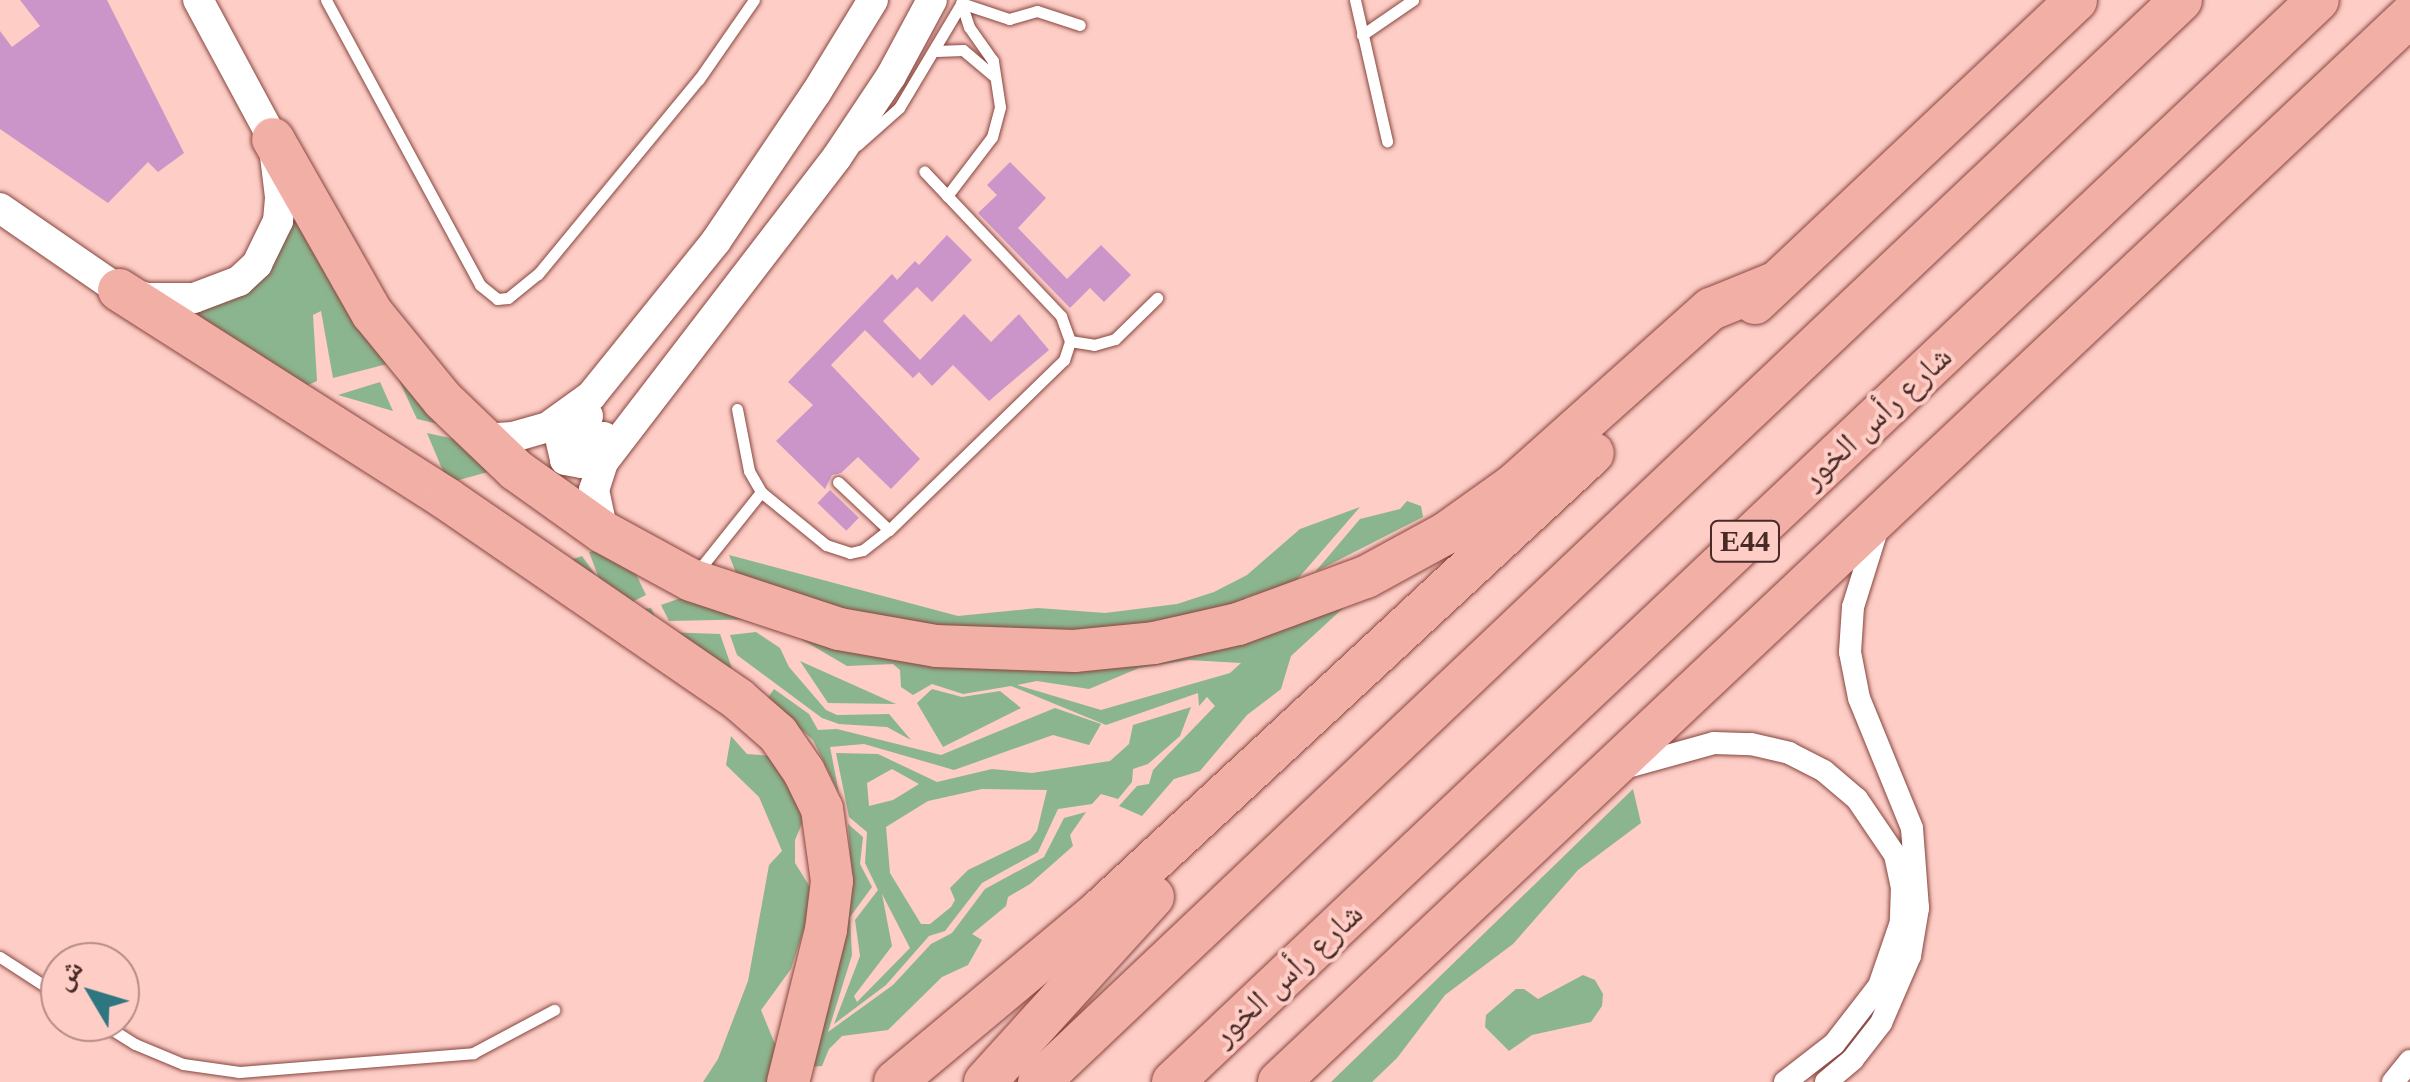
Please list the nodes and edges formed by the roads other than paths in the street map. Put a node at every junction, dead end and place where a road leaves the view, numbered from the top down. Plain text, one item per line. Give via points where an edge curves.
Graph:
1 (198, 0) edge
2 (326, 0) edge
3 (754, 0) edge
4 (910, 0) edge
5 (1355, 0) edge
6 (1413, 0) edge
7 (2076, 0) edge
8 (2181, 0) edge
9 (2318, 0) edge
10 (952, 1) edge
11 (867, 8) edge
12 (2410, 16) edge
13 (1080, 25) dead end
14 (1362, 35) junction
15 (936, 51) junction
16 (998, 80) junction
17 (272, 139) junction
18 (1388, 140) dead end
19 (836, 157) junction
20 (924, 172) dead end
21 (947, 196) junction
22 (0, 208) edge
23 (1776, 283) junction
24 (119, 290) junction
25 (1157, 298) dead end
26 (1070, 341) junction
27 (628, 353) junction
28 (655, 394) junction
29 (737, 409) dead end
30 (482, 439) junction
31 (838, 482) dead end
32 (762, 492) junction
33 (1882, 513) junction
34 (889, 530) junction
35 (603, 532) junction
36 (691, 580) junction
37 (1313, 714) junction
38 (1602, 775) junction
39 (0, 957) edge
40 (40, 983) edge
41 (554, 1010) dead end
42 (131, 1042) edge
43 (2410, 1061) edge
44 (788, 1082) edge
45 (895, 1082) edge
46 (985, 1082) edge
47 (1039, 1082) edge
48 (1173, 1082) edge
49 (1279, 1082) edge
50 (1786, 1082) edge
51 (1826, 1082) edge
52 (2393, 1082) edge

1 - 17 street
2 - 3 lane via 480,285 496,299 508,298 538,274 699,79
4 - 19 street
5 - 14 lane
6 - 14 lane
7 - 23 highway
8 - 47 highway
9 - 48 highway, شارع رأس الخور / E44
10 - 13 lane via 1009,19 1037,11
10 - 15 lane
10 - 16 lane
10 - 19 street
11 - 27 street via 716,241
12 - 33 highway
14 - 18 lane
15 - 16 lane via 964,50
15 - 19 lane via 888,121
16 - 21 lane via 992,137
17 - 24 street via 278,221 257,264 239,281 194,298
17 - 30 highway via 372,313
19 - 28 street
20 - 21 lane
21 - 26 lane via 1061,316
22 - 24 street
23 - 36 highway via 1711,309 1515,484 1445,534 1366,577 1238,624 1114,648 936,646 839,629
23 - 37 highway
24 - 44 highway via 447,499 740,700 778,734 822,809 832,881
25 - 26 lane via 1116,338 1094,346
26 - 34 lane via 1058,368
27 - 28 street via 626,372 564,437 561,455 582,462 633,403
27 - 30 street via 564,418 531,433
28 - 35 street via 599,470 594,490
29 - 32 lane via 750,471
30 - 35 highway
31 - 34 lane
32 - 34 lane via 837,552 863,550
32 - 36 lane
33 - 38 highway
33 - 51 street via 1853,607 1850,652 1859,698 1912,828 1918,908 1910,956 1881,1022
35 - 36 highway
37 - 45 highway via 1095,915
37 - 46 highway via 1277,772 1130,920
38 - 49 highway
38 - 50 street via 1696,746 1770,748 1840,783 1885,836 1902,887 1890,963 1852,1026
39 - 40 lane
41 - 42 lane via 472,1053 239,1072 182,1064
43 - 52 street

